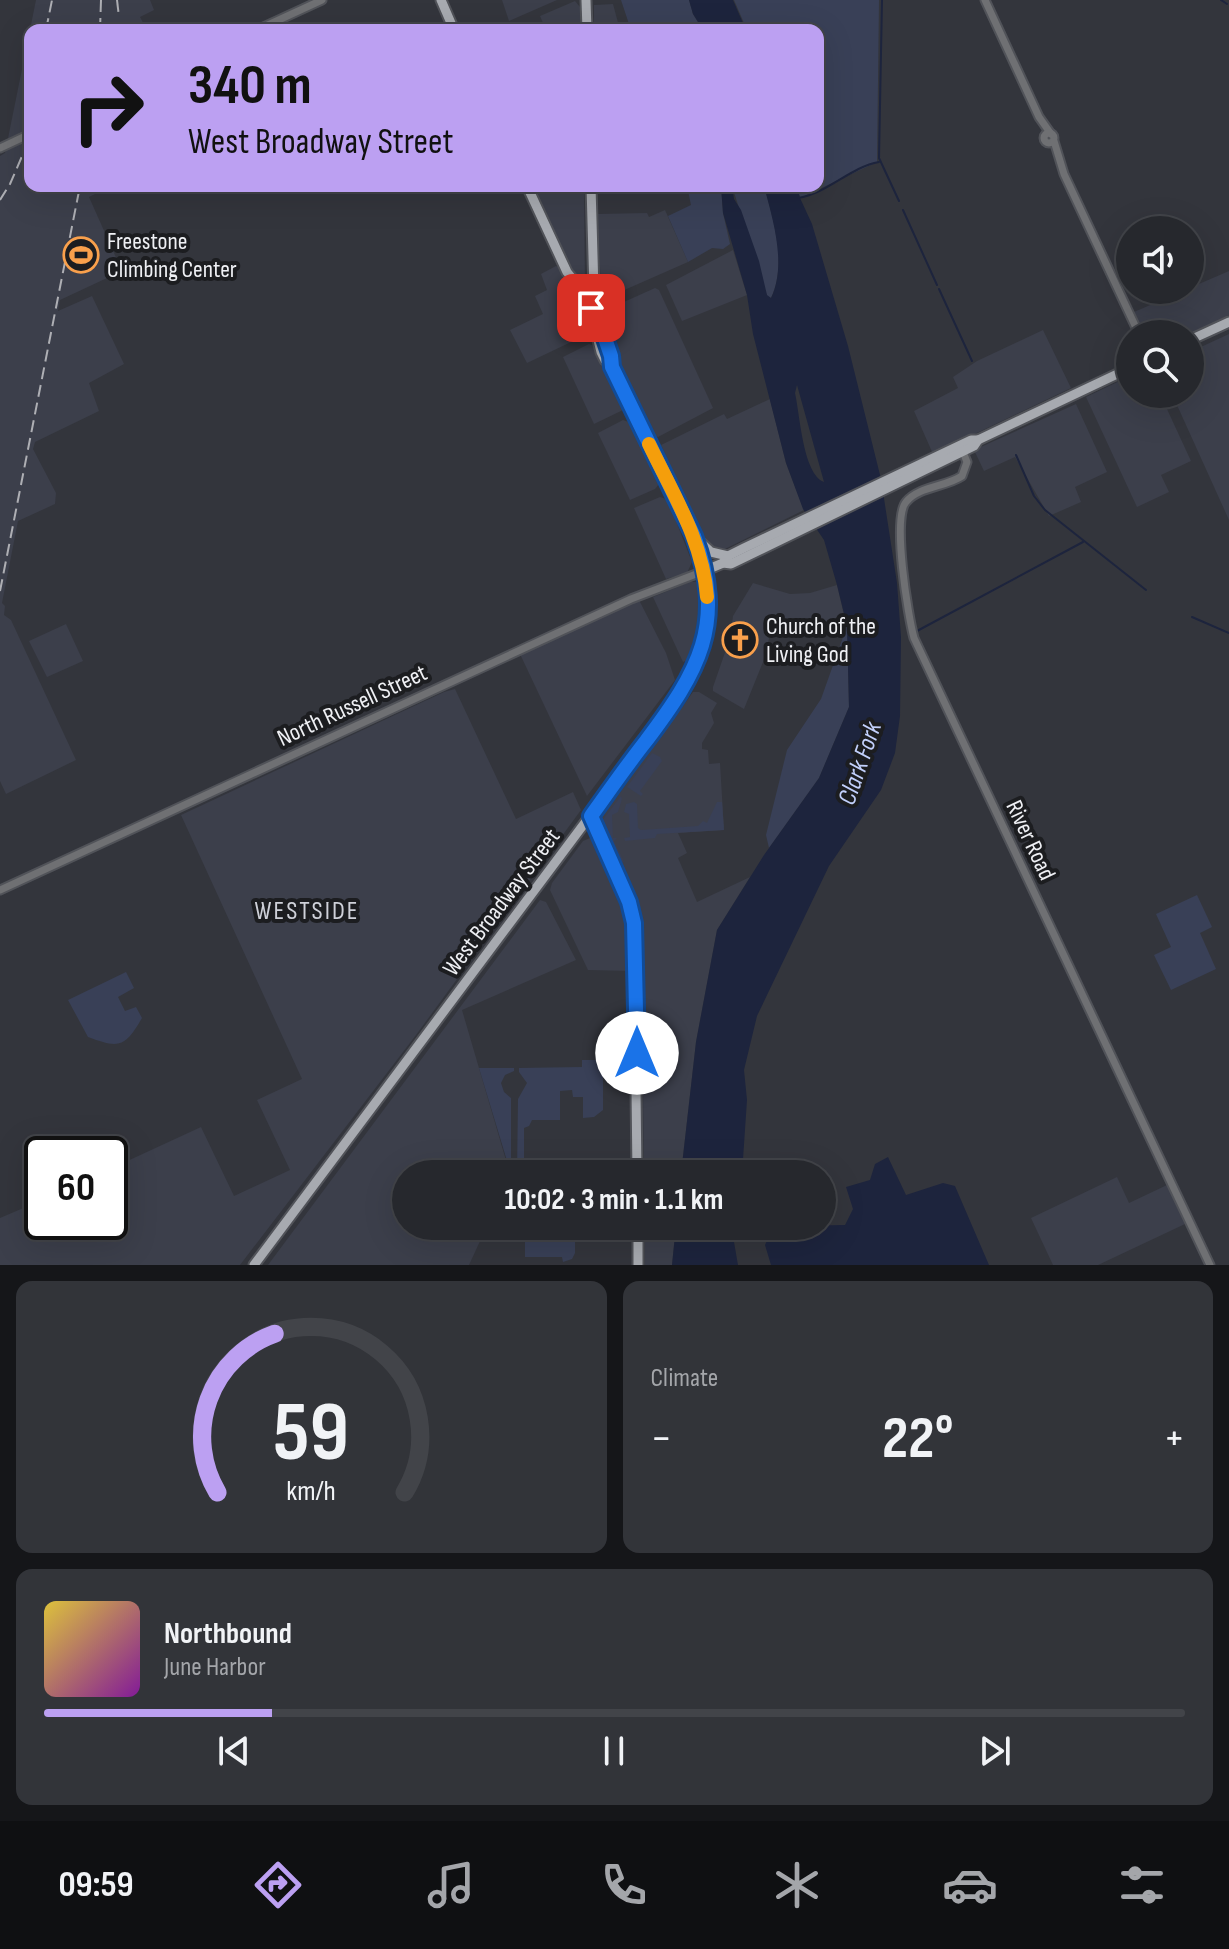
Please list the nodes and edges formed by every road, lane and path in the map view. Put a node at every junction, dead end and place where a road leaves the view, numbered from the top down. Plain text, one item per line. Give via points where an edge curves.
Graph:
1 (322, 0) edge
2 (441, 0) edge
3 (586, 0) edge
4 (985, 0) edge
5 (270, 24) edge
6 (451, 24) edge
7 (587, 24) edge
8 (24, 137) edge
9 (0, 148) edge
10 (530, 192) edge
11 (591, 192) edge
12 (567, 272) junction
13 (593, 303) junction
14 (1132, 320) edge
15 (1229, 322) edge
16 (594, 329) junction
17 (1204, 334) edge
18 (611, 365) junction
19 (1116, 375) edge
20 (978, 440) junction
21 (963, 452) junction
22 (897, 479) junction
23 (694, 536) junction
24 (725, 559) junction
25 (704, 571) junction
26 (591, 816) junction
27 (0, 890) edge
28 (637, 1160) edge
29 (638, 1240) edge
30 (254, 1265) edge
31 (638, 1265) edge
32 (1210, 1265) edge

1 - 5 street
2 - 6 main road
3 - 7 main road
4 - 14 street
8 - 9 street
10 - 12 main road
11 - 13 main road, West Broadway Street
12 - 13 main road
12 - 16 main road
13 - 16 main road, West Broadway Street
13 - 18 main road, West Broadway Street
15 - 17 main road
16 - 18 main road, West Broadway Street
18 - 23 main road, West Broadway Street
19 - 20 main road, North Russell Street
20 - 21 main road, North Russell Street
20 - 22 main road, North Russell Street
21 - 22 main road, North Russell Street
21 - 32 street, River Road via 967,462 962,476 913,496 902,507 914,638
22 - 24 main road, North Russell Street via 731,564
23 - 24 main road
23 - 25 main road, West Broadway Street
24 - 25 main road, North Russell Street
25 - 26 main road, West Broadway Street via 707,624 696,667
25 - 27 street, North Russell Street via 631,599
26 - 28 main road via 634,923
26 - 30 main road, West Broadway Street
29 - 31 main road

